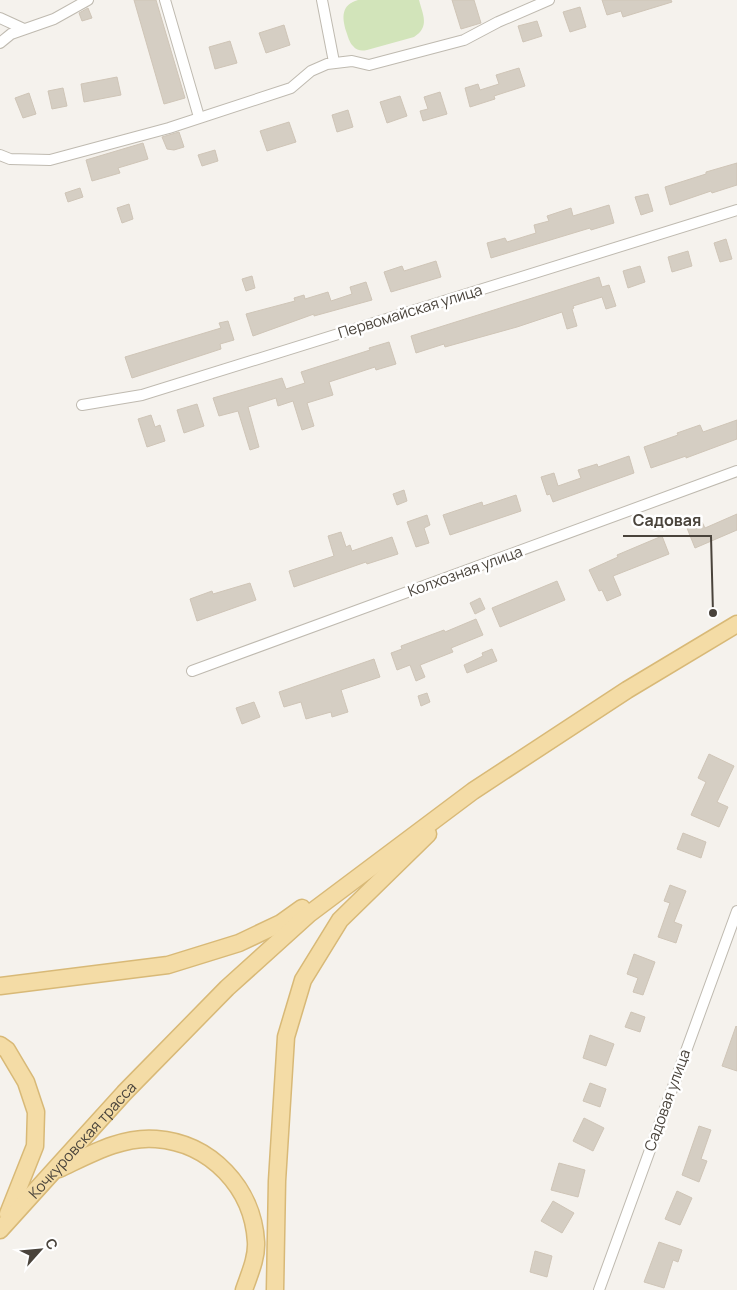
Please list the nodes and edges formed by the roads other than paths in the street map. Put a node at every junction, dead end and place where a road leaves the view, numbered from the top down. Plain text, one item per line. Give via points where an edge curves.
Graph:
1 (88, 0) edge
2 (166, 0) edge
3 (322, 0) edge
4 (548, 0) edge
5 (0, 18) edge
6 (24, 29) junction
7 (0, 42) edge
8 (334, 62) junction
9 (199, 117) junction
10 (0, 155) edge
11 (737, 210) edge
12 (82, 405) dead end
13 (737, 471) edge
14 (737, 624) edge
15 (192, 671) dead end
16 (473, 791) junction
17 (433, 820) junction
18 (737, 911) edge
19 (0, 986) edge
20 (0, 1044) edge
21 (52, 1172) junction
22 (2, 1227) edge
23 (244, 1290) edge
24 (275, 1290) edge
25 (599, 1290) edge

1 - 6 street via 54,19
2 - 9 street
3 - 8 street
4 - 8 street via 464,40 369,65 352,61
5 - 6 street
6 - 7 street
8 - 9 street via 311,71 291,88
9 - 10 street via 50,160 10,159
11 - 12 street, Первомайская улица via 142,395
13 - 15 street, Колхозная улица
14 - 16 main road via 627,690
16 - 17 main road
16 - 24 main road via 340,920 304,980 286,1037 277,1181
17 - 19 main road via 281,924 239,943 168,965
17 - 21 main road, Кочкуровская трасса via 309,914 228,988 124,1093
18 - 25 street, Садовая улица
20 - 22 main road via 26,1082 36,1112 35,1146
21 - 22 main road, Кочкуровская трасса
21 - 23 main road via 122,1142 155,1139 199,1150 222,1167 240,1190 251,1214 256,1244

